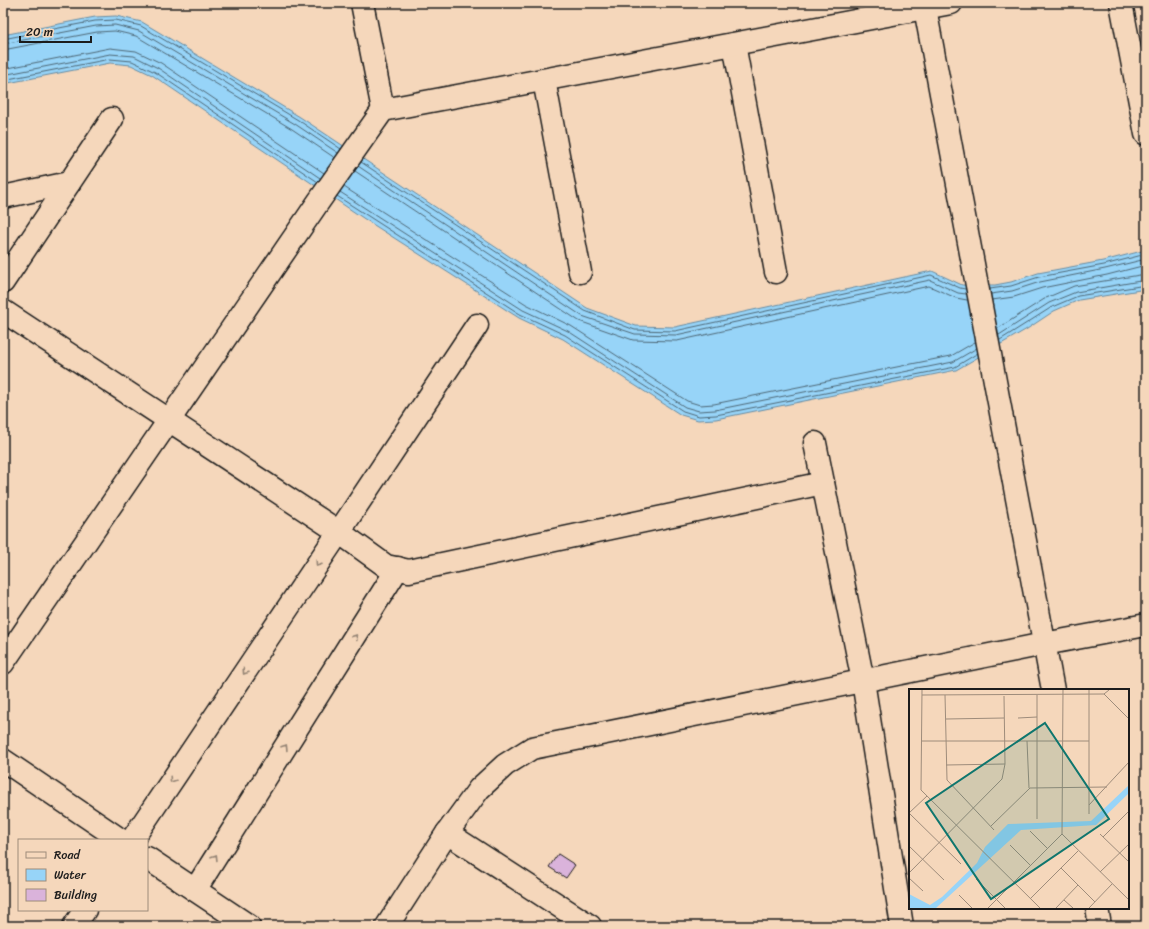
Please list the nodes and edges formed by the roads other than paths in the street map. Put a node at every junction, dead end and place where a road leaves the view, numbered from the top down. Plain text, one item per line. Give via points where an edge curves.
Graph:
1 (362, 3) edge
2 (951, 3) edge
3 (1121, 3) edge
4 (925, 6) edge
5 (734, 44) junction
6 (544, 80) junction
7 (378, 116) junction
8 (112, 119) dead end
9 (1146, 134) edge
10 (69, 183) junction
11 (3, 198) edge
12 (580, 272) dead end
13 (776, 272) dead end
14 (3, 282) edge
15 (3, 312) edge
16 (477, 325) dead end
17 (170, 421) junction
18 (815, 443) dead end
19 (823, 483) junction
20 (339, 532) junction
21 (398, 568) junction
22 (1146, 625) edge
23 (1044, 644) junction
24 (3, 664) edge
25 (863, 681) junction
26 (1053, 689) edge
27 (3, 760) edge
28 (447, 833) junction
29 (120, 839) edge
30 (133, 839) edge
31 (148, 859) edge
32 (195, 890) junction
33 (1097, 909) edge
34 (84, 911) edge
35 (74, 926) edge
36 (248, 926) edge
37 (387, 926) edge
38 (590, 926) edge
39 (902, 926) edge
40 (1100, 926) edge

1 - 7 street
2 - 4 street
3 - 9 street
4 - 5 street
4 - 23 street
5 - 6 street
5 - 13 street
6 - 7 street
6 - 12 street
7 - 17 street
8 - 10 street
10 - 11 street
10 - 14 street
15 - 17 street
16 - 20 street
17 - 20 street
17 - 24 street
18 - 19 street
19 - 21 street via 409,571
19 - 25 street
20 - 21 street via 386,566
20 -> 30 street
32 -> 21 street
22 - 23 street
23 - 25 street
23 - 26 street
25 - 28 street via 532,748 505,766 479,789
25 - 39 street
27 - 29 street
28 - 37 street
28 - 38 street
31 - 32 street
32 - 36 street
33 - 40 street
34 - 35 street

